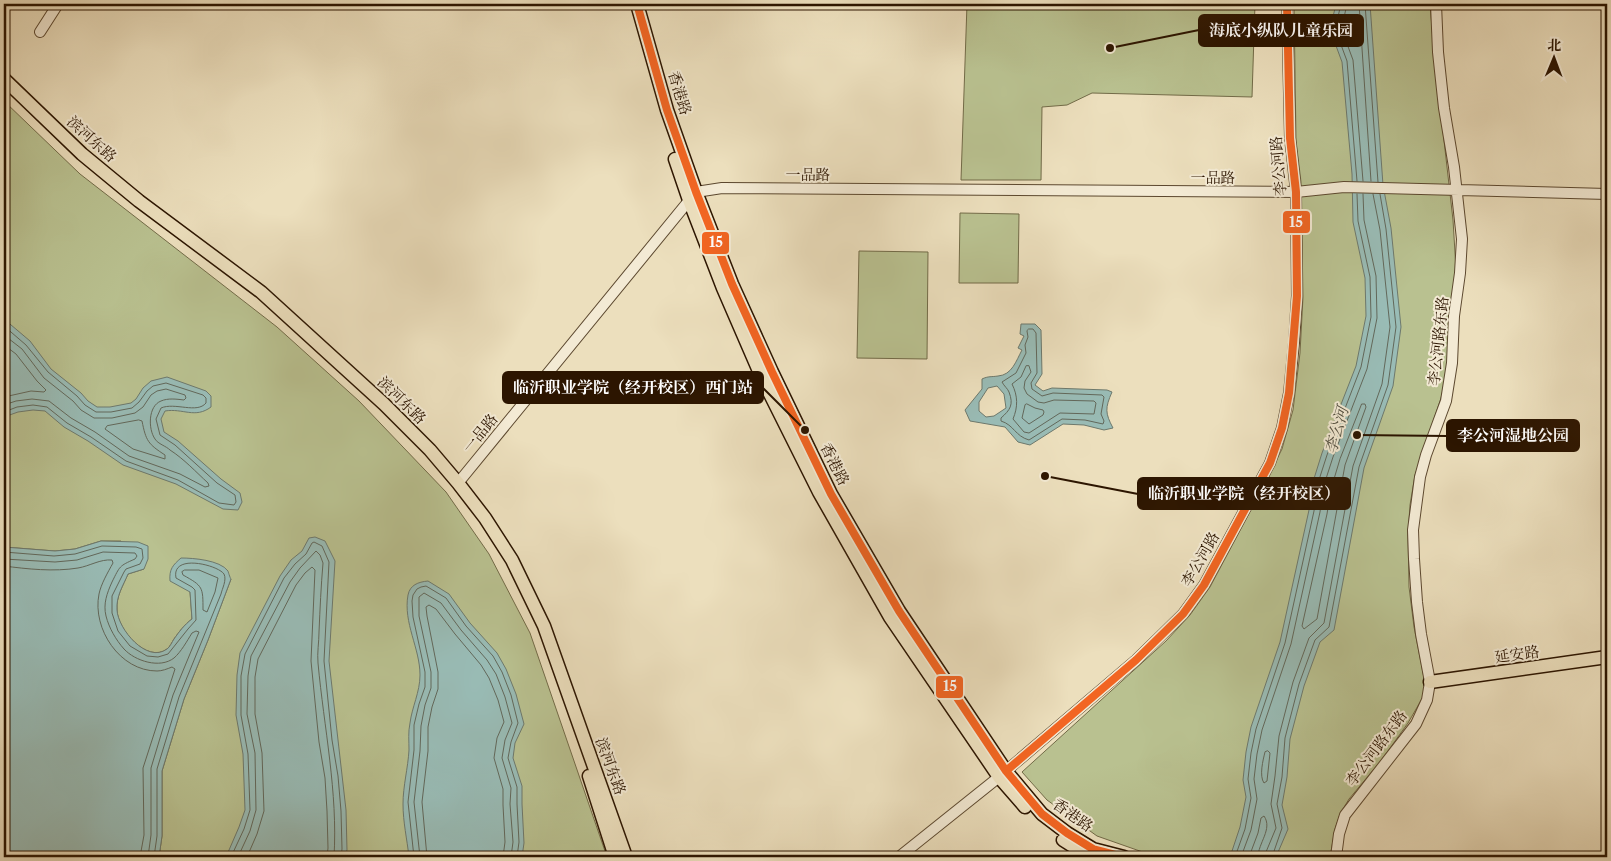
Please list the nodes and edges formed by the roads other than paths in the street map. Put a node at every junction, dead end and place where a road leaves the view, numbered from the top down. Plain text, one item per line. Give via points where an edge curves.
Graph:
1 (58, 4) edge
2 (629, 4) edge
3 (637, 4) edge
4 (1287, 4) edge
5 (1436, 4) edge
6 (40, 32) dead end
7 (4, 79) edge
8 (4, 89) edge
9 (1456, 190) junction
10 (1296, 192) junction
11 (1607, 194) edge
12 (692, 196) junction
13 (458, 484) junction
14 (1607, 657) edge
15 (1430, 682) junction
16 (1002, 774) junction
17 (615, 857) edge
18 (626, 857) edge
19 (899, 857) edge
20 (1090, 857) edge
21 (1124, 857) edge
22 (1336, 857) edge

1 - 6 street
2 - 12 main road, 香港路 via 659,112
3 - 12 main road, 香港路
4 - 10 street, 李公河路 via 1290,138
5 - 9 street, 李公河路东路 via 1442,90
7 - 13 main road, 滨河东路 via 82,154 261,292 384,404 430,450
8 - 17 main road, 滨河东路 via 79,160 246,289 333,367 424,455 452,487 504,563 538,630
9 - 10 street, 一品路 via 1344,187
9 - 11 street, 一品路
9 - 15 street, 李公河路东路 via 1462,239 1452,363 1446,401 1420,477 1413,530 1417,602
10 - 12 street, 一品路 via 722,188
10 - 16 street, 李公河路 via 1294,343 1289,394 1270,462 1204,584 1184,614 1136,660
12 - 13 street, 一品路
12 - 16 main road, 香港路 via 825,481 899,611
13 - 18 main road, 滨河东路 via 512,560 544,626
14 - 15 main road, 延安路
15 - 22 street, 李公河路东路 via 1428,700 1416,724 1345,815
16 - 19 street, 李公河路
16 - 20 main road, 香港路 via 1037,820
16 - 21 main road, 香港路 via 1042,814 1067,833 1093,848

